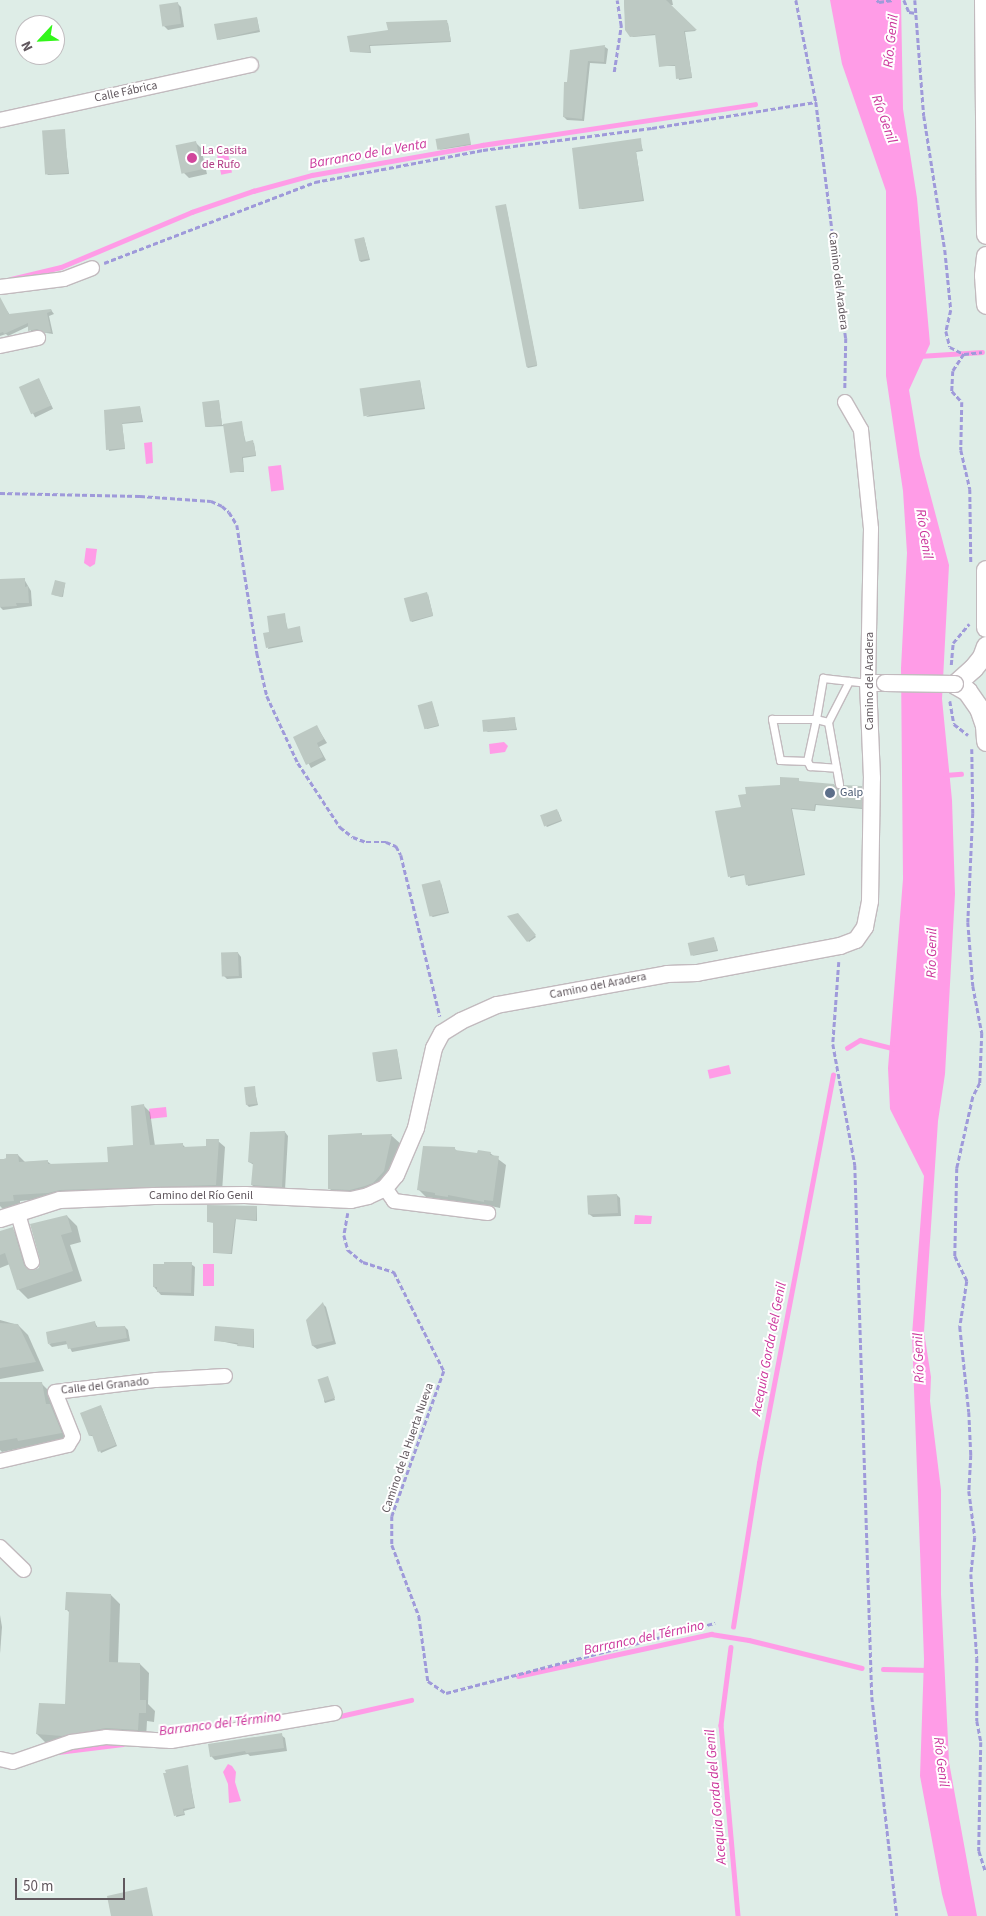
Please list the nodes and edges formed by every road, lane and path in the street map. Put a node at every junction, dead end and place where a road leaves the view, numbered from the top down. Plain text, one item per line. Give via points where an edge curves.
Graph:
1 (617, 0) edge
2 (796, 0) edge
3 (893, 0) edge
4 (904, 0) edge
5 (915, 0) edge
6 (984, 0) edge
7 (878, 1) edge
8 (916, 13) junction
9 (252, 65) dead end
10 (614, 72) dead end
11 (816, 102) junction
12 (0, 120) edge
13 (986, 234) edge
14 (986, 256) edge
15 (92, 268) joint
16 (0, 287) edge
17 (986, 304) edge
18 (38, 338) dead end
19 (0, 346) edge
20 (982, 352) dead end
21 (964, 354) junction
22 (845, 402) joint
23 (0, 492) edge
24 (979, 566) edge
25 (979, 624) edge
26 (986, 646) edge
27 (986, 679) edge
28 (849, 681) junction
29 (868, 683) junction
30 (958, 684) junction
31 (986, 691) edge
32 (816, 719) junction
33 (828, 722) junction
34 (976, 742) edge
35 (808, 761) junction
36 (836, 768) junction
37 (839, 784) dead end
38 (840, 946) junction
39 (442, 1033) junction
40 (385, 1188) junction
41 (351, 1200) junction
42 (18, 1214) junction
43 (488, 1214) dead end
44 (0, 1219) edge
45 (32, 1262) dead end
46 (225, 1376) dead end
47 (0, 1461) edge
48 (0, 1547) edge
49 (24, 1570) dead end
50 (715, 1623) dead end
51 (335, 1713) dead end
52 (0, 1759) edge
53 (986, 1872) edge
54 (897, 1916) edge

1 - 10 path via 621,26
2 - 11 path, Camino del Aradera
3 - 7 path
4 - 8 path via 909,12
5 - 8 path
6 - 13 main road
8 - 21 path via 924,116 951,310 946,331 950,347
9 - 12 street, Calle Fábrica
11 - 15 path via 483,150 316,182
11 - 22 path, Camino del Aradera via 846,338
14 - 17 main road
15 - 16 street via 64,279
18 - 19 street
20 - 21 path
21 - 24 path via 953,371 952,391 962,402 961,450 970,489
22 - 29 street, Camino del Aradera via 861,430 871,529
23 - 39 path via 210,501 229,512 237,525 267,696 298,763 340,827 352,837 366,842 386,842 396,846 401,855
24 - 25 main road
25 - 30 path via 953,643
26 - 30 main road via 982,657
27 - 30 main road
28 - 29 lane
28 - 32 lane via 823,678
28 - 33 lane
29 - 30 street, bridge
29 - 38 street, Camino del Aradera via 870,901 865,926 856,940
30 - 31 main road
30 - 34 path via 954,724
30 - 34 main road via 979,708 985,725
32 - 33 lane
32 - 35 lane
32 - 35 lane via 772,719 780,760
33 - 36 lane
34 - 53 path via 968,922 972,986 982,1033 980,1083 973,1097 957,1168 955,1256 967,1281 960,1327 969,1412 969,1491 975,1537 971,1574 980,1742 979,1851
35 - 36 lane via 810,766
36 - 37 lane
38 - 39 street, Camino del Aradera via 497,1005
38 - 54 path via 833,1044 855,1165 872,1697
39 - 40 street via 434,1048 416,1128 396,1175
40 - 41 street, Camino del Río Genil
40 - 43 street via 394,1201
41 - 42 street, Camino del Río Genil via 245,1195 154,1196 60,1200
41 - 50 path, Camino de la Huerta Nueva via 344,1235 348,1250 363,1262 394,1272 444,1371 392,1516 392,1545 419,1616 428,1681 446,1693
42 - 44 street, Camino del Río Genil
42 - 45 street
46 - 47 street, Calle del Granado via 54,1392 73,1437 68,1445
48 - 49 street
51 - 52 street via 171,1741 106,1737 71,1742 13,1762

